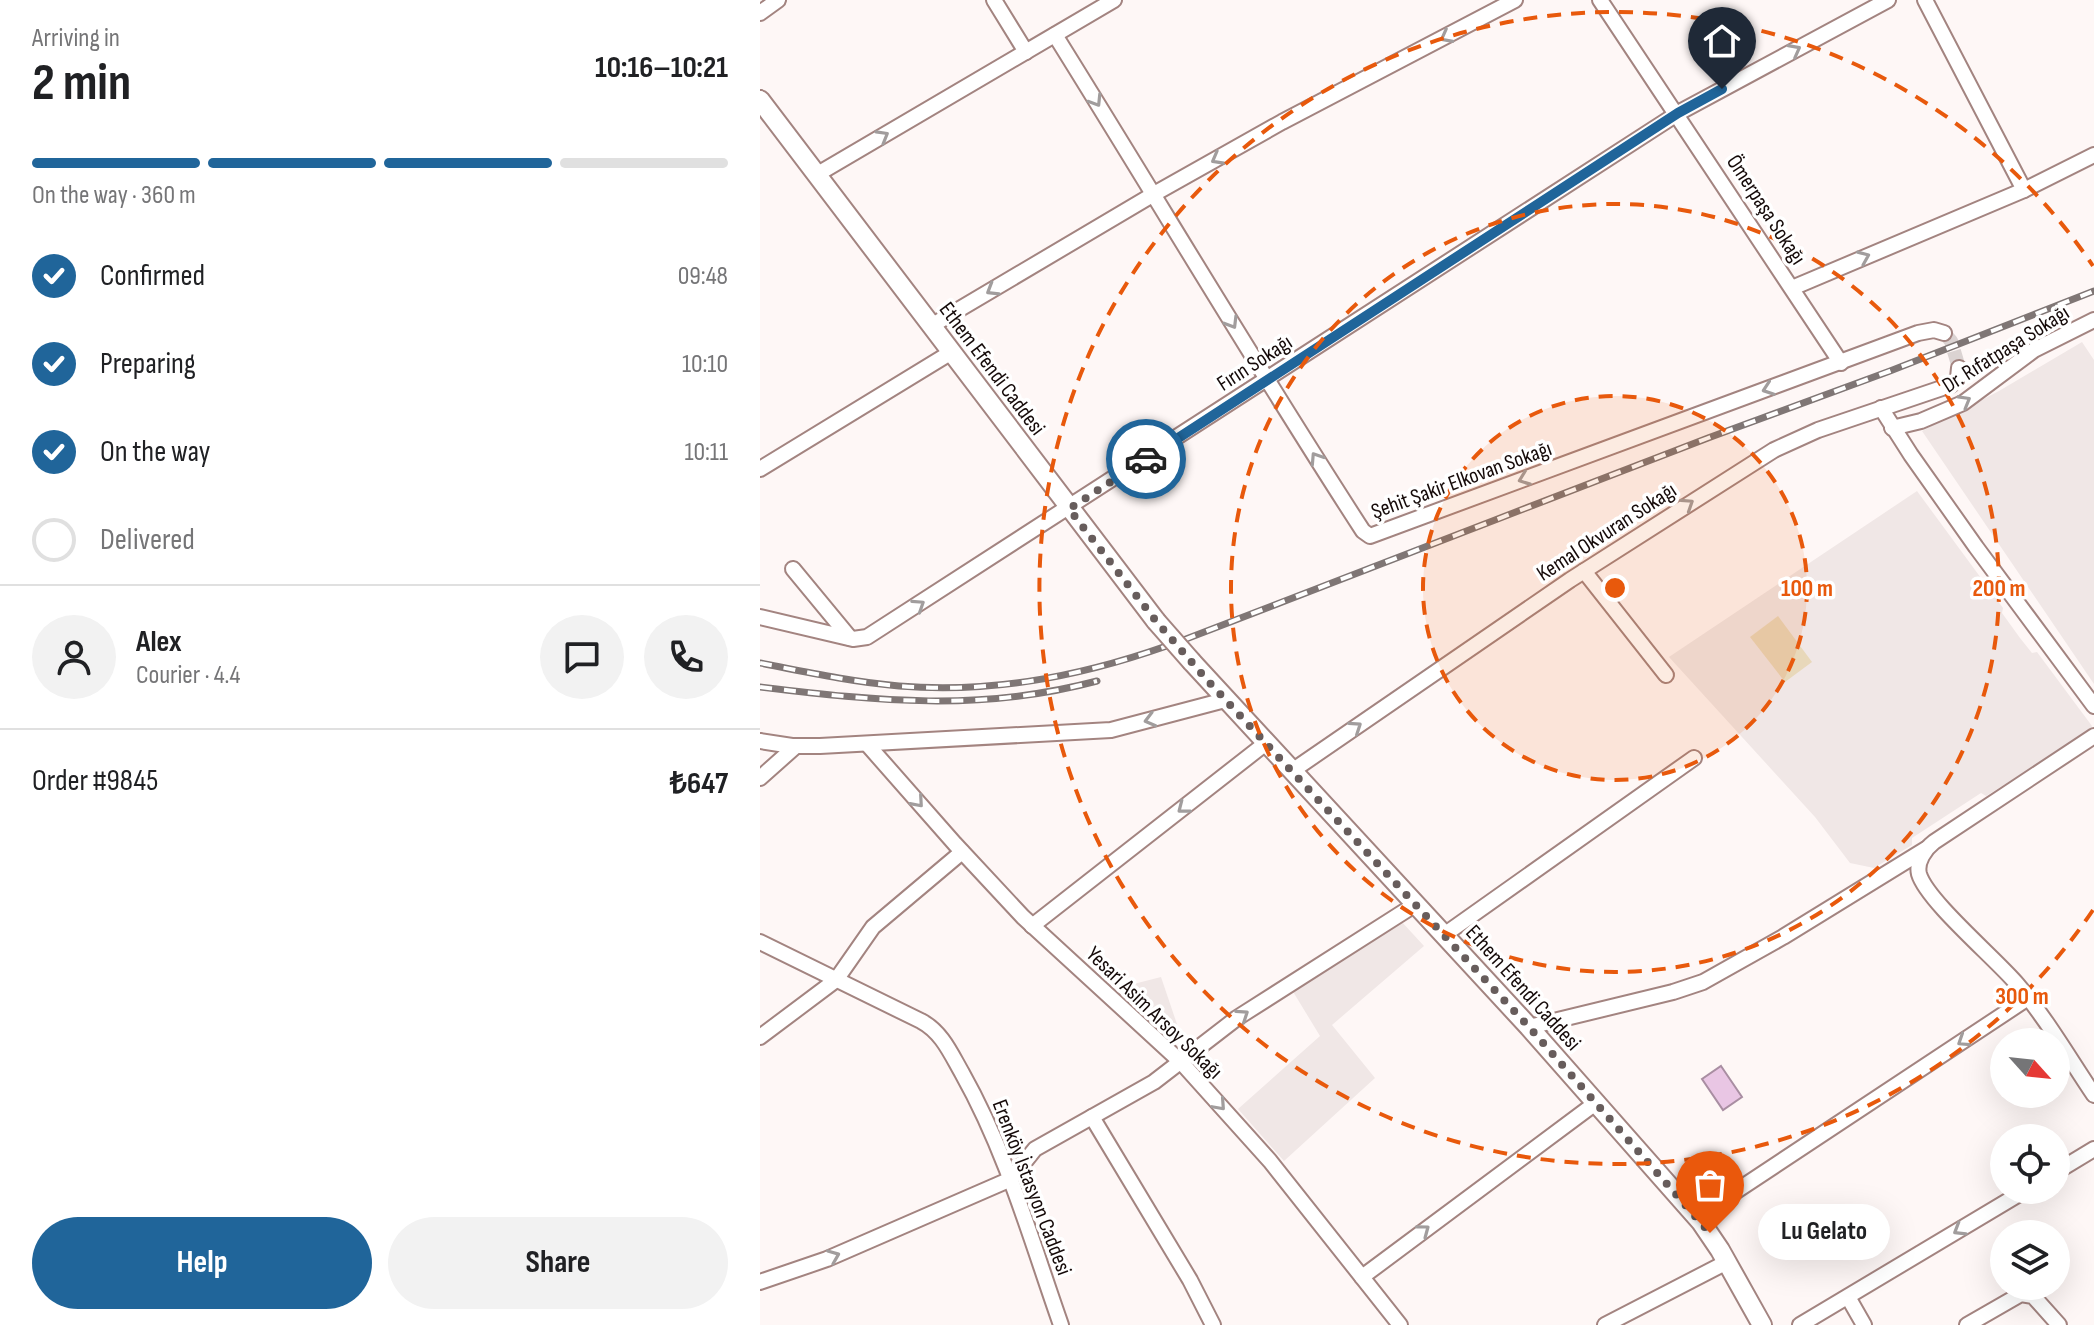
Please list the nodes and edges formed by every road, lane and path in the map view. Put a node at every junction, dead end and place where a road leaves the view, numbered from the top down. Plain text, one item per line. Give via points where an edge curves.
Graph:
1 (778, 0) edge
2 (994, 0) edge
3 (1114, 0) edge
4 (1515, 0) edge
5 (1600, 0) edge
6 (1888, 0) edge
7 (1925, 0) edge
8 (760, 13) edge
9 (1055, 35) junction
10 (1026, 52) junction
11 (760, 100) edge
12 (1678, 113) junction
13 (2094, 155) edge
14 (816, 175) junction
15 (2024, 190) junction
16 (1154, 194) junction
17 (1792, 288) junction
18 (2094, 320) edge
19 (931, 326) junction
20 (1944, 333) dead end
21 (950, 353) junction
22 (1841, 363) junction
23 (1959, 368) dead end
24 (1266, 381) junction
25 (1881, 408) junction
26 (1892, 428) junction
27 (760, 469) edge
28 (1069, 509) junction
29 (793, 569) dead end
30 (1584, 571) junction
31 (760, 617) edge
32 (851, 638) junction
33 (1666, 675) dead end
34 (1225, 700) junction
35 (2094, 706) edge
36 (2094, 736) edge
37 (760, 741) edge
38 (1266, 743) junction
39 (867, 744) junction
40 (796, 746) junction
41 (1694, 758) dead end
42 (1292, 771) junction
43 (760, 778) edge
44 (1927, 849) junction
45 (962, 852) junction
46 (1416, 904) junction
47 (1032, 926) junction
48 (1444, 935) junction
49 (760, 942) edge
50 (836, 980) junction
51 (2028, 998) junction
52 (1529, 1027) junction
53 (760, 1037) edge
54 (1181, 1062) junction
55 (2094, 1095) edge
56 (1597, 1102) junction
57 (1092, 1117) junction
58 (1035, 1149) junction
59 (2094, 1149) edge
60 (1001, 1155) junction
61 (2070, 1164) edge
62 (1011, 1179) junction
63 (2003, 1204) edge
64 (1697, 1217) junction
65 (1727, 1262) junction
66 (1362, 1277) junction
67 (760, 1282) edge
68 (1738, 1282) junction
69 (1848, 1297) junction
70 (1061, 1325) edge
71 (1213, 1325) edge
72 (1400, 1325) edge
73 (1605, 1325) edge
74 (1750, 1325) edge
75 (1762, 1325) edge
76 (1800, 1325) edge
77 (1864, 1325) edge
78 (1967, 1325) edge
79 (2059, 1325) edge

1 - 8 street
2 - 10 street
3 - 9 street
4 -> 16 street
5 - 12 street, Ömerpaşa Sokağı
12 -> 6 street, Fırın Sokağı
7 - 15 street
9 - 10 street
9 -> 16 street, Şehit Şakir Elkovan Sokağı
14 -> 10 street
11 - 14 main road, Ethem Efendi Caddesi
12 - 17 street, Ömerpaşa Sokağı
12 - 24 street, Fırın Sokağı
13 - 15 street
14 - 19 main road, Ethem Efendi Caddesi
17 -> 15 street
16 -> 19 street
16 -> 24 street, Şehit Şakir Elkovan Sokağı
17 - 22 street, Ömerpaşa Sokağı
26 -> 18 street, Dr. Rıfatpaşa Sokağı via 1963,403 2043,345
19 - 21 main road, Ethem Efendi Caddesi
20 - 22 street, Şehit Şakir Elkovan Sokağı via 1922,332
21 - 27 street
21 - 28 main road, Ethem Efendi Caddesi
22 -> 24 street, Şehit Şakir Elkovan Sokağı via 1372,536 1363,531
23 - 25 street, Kemal Okvuran Sokağı via 1952,385
24 - 28 street, Fırın Sokağı
25 - 26 street
30 -> 25 street, Kemal Okvuran Sokağı via 1774,450
26 - 35 street
32 -> 28 street, Fırın Sokağı via 872,634
28 - 34 main road, Ethem Efendi Caddesi, bridge
29 - 32 street
30 - 33 street
42 -> 30 street, Kemal Okvuran Sokağı
31 - 32 street
34 - 38 main road, Ethem Efendi Caddesi
34 -> 39 street via 1111,730
36 - 44 street
37 - 40 street
38 - 42 main road, Ethem Efendi Caddesi
38 -> 47 street
39 - 40 street
39 -> 45 street, Yesari Asim Arsoy Sokağı
40 - 43 street
41 - 48 street
42 - 46 main road, Ethem Efendi Caddesi
44 - 51 street via 1918,869 1924,883
44 - 52 street via 1703,982
45 - 47 street, Yesari Asim Arsoy Sokağı
45 - 50 street via 873,927
46 - 48 main road, Ethem Efendi Caddesi
54 -> 46 street via 1237,1018
47 - 54 street, Yesari Asim Arsoy Sokağı
48 - 52 main road, Ethem Efendi Caddesi
49 - 50 street, Erenköy İstasyon Caddesi
50 - 53 street
50 - 60 street, Erenköy İstasyon Caddesi via 936,1031
51 - 55 street
51 -> 64 street
52 - 56 main road, Ethem Efendi Caddesi
54 - 57 street
54 -> 66 street, Yesari Asim Arsoy Sokağı via 1270,1161
56 - 64 main road, Ethem Efendi Caddesi
66 -> 56 street
57 - 58 street
57 - 71 street
58 - 60 street
58 - 62 street
59 - 61 street
60 - 62 street, Erenköy İstasyon Caddesi
67 -> 62 street via 827,1259
62 - 70 street, Erenköy İstasyon Caddesi
63 -> 69 street
64 - 65 main road, Ethem Efendi Caddesi
65 - 68 main road, Ethem Efendi Caddesi
65 - 73 street
66 - 72 street, Yesari Asim Arsoy Sokağı
68 - 74 main road
68 - 75 main road, Ethem Efendi Caddesi
69 - 76 street
69 - 77 street
78 - 79 street via 2021,1294 2033,1296

